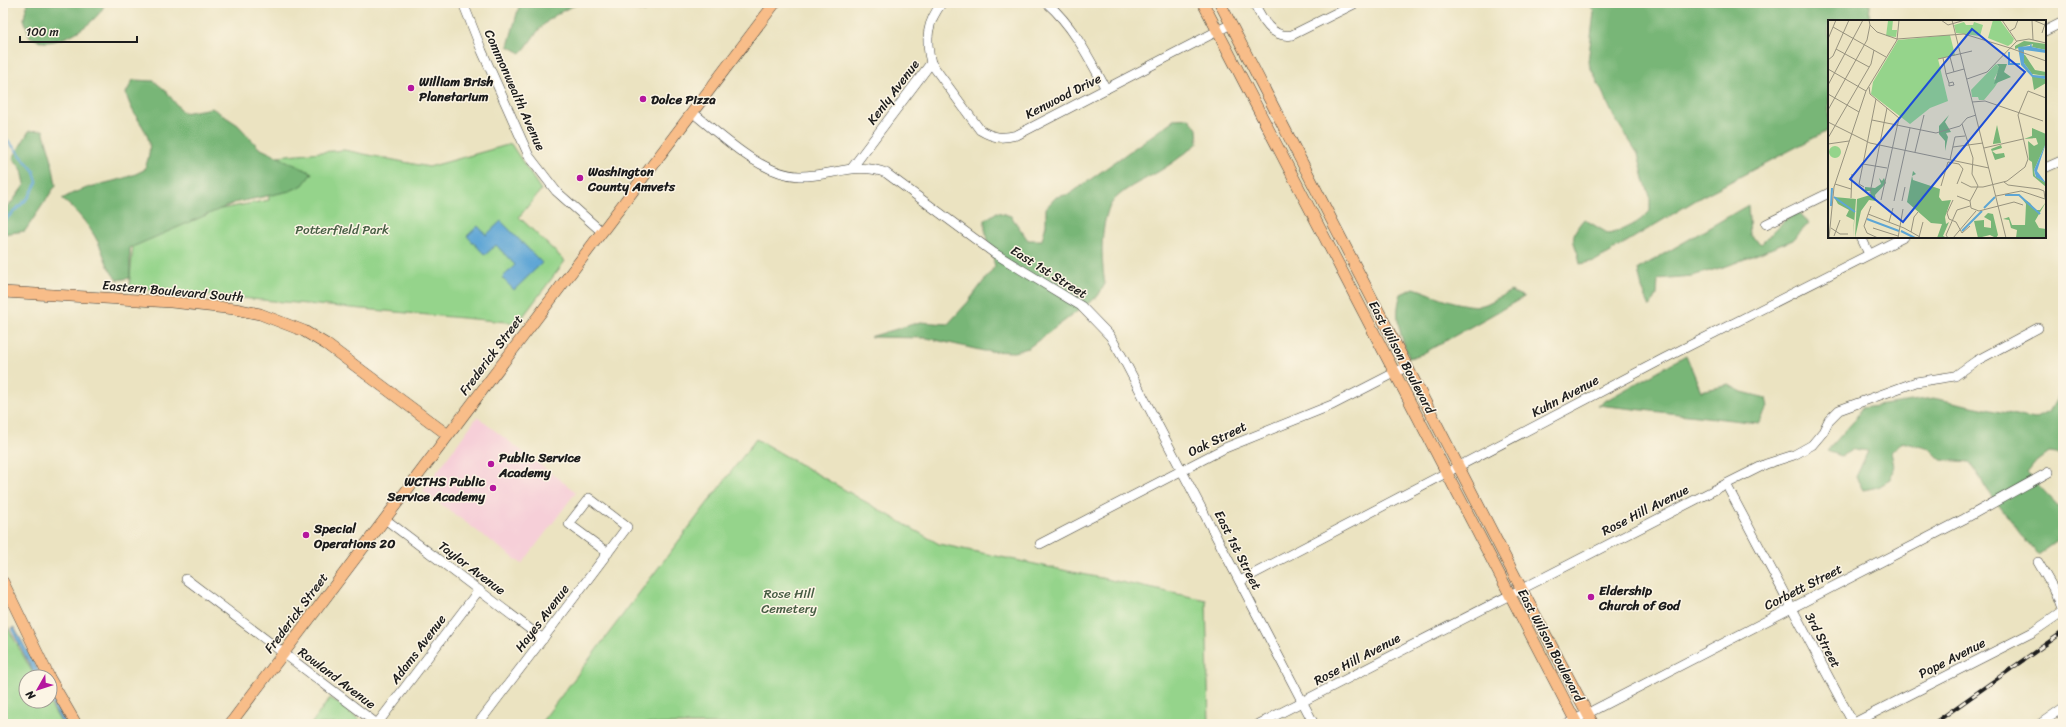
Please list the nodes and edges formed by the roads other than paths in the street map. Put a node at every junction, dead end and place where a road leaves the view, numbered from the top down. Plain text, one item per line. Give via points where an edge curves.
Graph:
1 (464, 3) edge
2 (775, 3) edge
3 (942, 3) edge
4 (1047, 3) edge
5 (1203, 3) edge
6 (1220, 3) edge
7 (1254, 3) edge
8 (1356, 3) edge
9 (2063, 22) edge
10 (1231, 24) junction
11 (2046, 30) edge
12 (1217, 31) junction
13 (931, 63) junction
14 (1106, 89) junction
15 (692, 112) junction
16 (2063, 160) edge
17 (852, 168) junction
18 (2046, 168) edge
19 (1828, 193) edge
20 (1766, 224) dead end
21 (602, 232) junction
22 (1861, 238) edge
23 (1902, 238) edge
24 (1869, 254) junction
25 (3, 292) edge
26 (2038, 328) dead end
27 (1408, 366) junction
28 (1394, 373) junction
29 (448, 435) junction
30 (1458, 467) junction
31 (1182, 471) junction
32 (2049, 472) dead end
33 (1447, 473) junction
34 (1726, 484) junction
35 (385, 519) junction
36 (1040, 544) dead end
37 (608, 553) junction
38 (2038, 562) dead end
39 (186, 579) dead end
40 (1240, 581) junction
41 (3, 582) edge
42 (1521, 588) junction
43 (479, 590) junction
44 (1509, 594) junction
45 (1791, 608) junction
46 (2062, 612) edge
47 (543, 639) junction
48 (284, 653) junction
49 (45, 669) edge
50 (58, 693) edge
51 (1302, 702) junction
52 (2063, 708) edge
53 (1587, 713) junction
54 (1573, 723) edge
55 (76, 724) edge
56 (230, 724) edge
57 (377, 724) edge
58 (478, 724) edge
59 (1259, 724) edge
60 (1314, 724) edge
61 (1593, 724) edge
62 (1852, 724) edge
63 (2040, 724) edge

1 - 21 street, Commonwealth Avenue via 482,51 529,156 556,191
2 - 15 main road, Frederick Street
3 - 13 street, Kenly Avenue via 929,25 927,36
4 - 14 street via 1081,43
5 - 12 main road, East Wilson Boulevard
6 - 10 main road, East Wilson Boulevard
7 - 8 street via 1270,29 1284,37 1292,36
9 - 11 street
10 - 12 street, Kenwood Drive
10 - 27 main road, East Wilson Boulevard
12 - 14 street, Kenwood Drive
12 - 28 main road, East Wilson Boulevard
13 - 14 street, Kenwood Drive via 980,130 996,138 1017,135
13 - 17 street, Kenly Avenue
15 - 17 street, East 1st Street via 755,161 776,172 808,176
15 - 21 main road, Frederick Street
16 - 18 street
17 - 31 street, East 1st Street via 867,168 886,173 994,253 1067,296 1092,317 1110,336
19 - 20 street
21 - 29 main road, Frederick Street
22 - 24 street
23 - 24 street, Kuhn Avenue
24 - 30 street, Kuhn Avenue
25 - 29 main road, Eastern Boulevard South via 172,302 260,314 304,331 326,344
26 - 34 street, Rose Hill Avenue via 1985,356 1955,376 1920,380 1839,410 1812,445
27 - 28 street, Oak Street
27 - 30 main road, East Wilson Boulevard
28 - 31 street, Oak Street via 1332,405 1244,440
28 - 33 main road, East Wilson Boulevard
29 - 35 main road, Frederick Street
30 - 33 street, Kuhn Avenue
30 - 42 main road, East Wilson Boulevard
31 - 36 street, Oak Street
31 - 40 street, East 1st Street
32 - 45 street, Corbett Street
33 - 40 street, Kuhn Avenue
33 - 44 main road, East Wilson Boulevard
34 - 42 street, Rose Hill Avenue
34 - 45 street, 3rd Street
35 - 43 street, Taylor Avenue
35 - 48 main road, Frederick Street
37 - 37 street, Hayes Avenue via 569,524 589,498 627,527
37 - 47 street, Hayes Avenue
38 - 46 street via 2053,588
39 - 48 street, Rowland Avenue
40 - 51 street, East 1st Street
41 - 49 main road
42 - 44 street, Rose Hill Avenue
42 - 53 main road, East Wilson Boulevard
43 - 47 street, Taylor Avenue
43 - 57 street, Adams Avenue
44 - 51 street, Rose Hill Avenue
44 - 54 main road, East Wilson Boulevard
45 - 53 street, Corbett Street
45 - 62 street, 3rd Street
46 - 62 street, Pope Avenue via 2033,632
47 - 58 street, Hayes Avenue
48 - 56 main road, Frederick Street
48 - 57 street, Rowland Avenue
50 - 55 main road
51 - 59 street, Rose Hill Avenue
51 - 60 street, East 1st Street
52 - 63 street
53 - 54 street, Corbett Street
53 - 61 main road, East Wilson Boulevard

